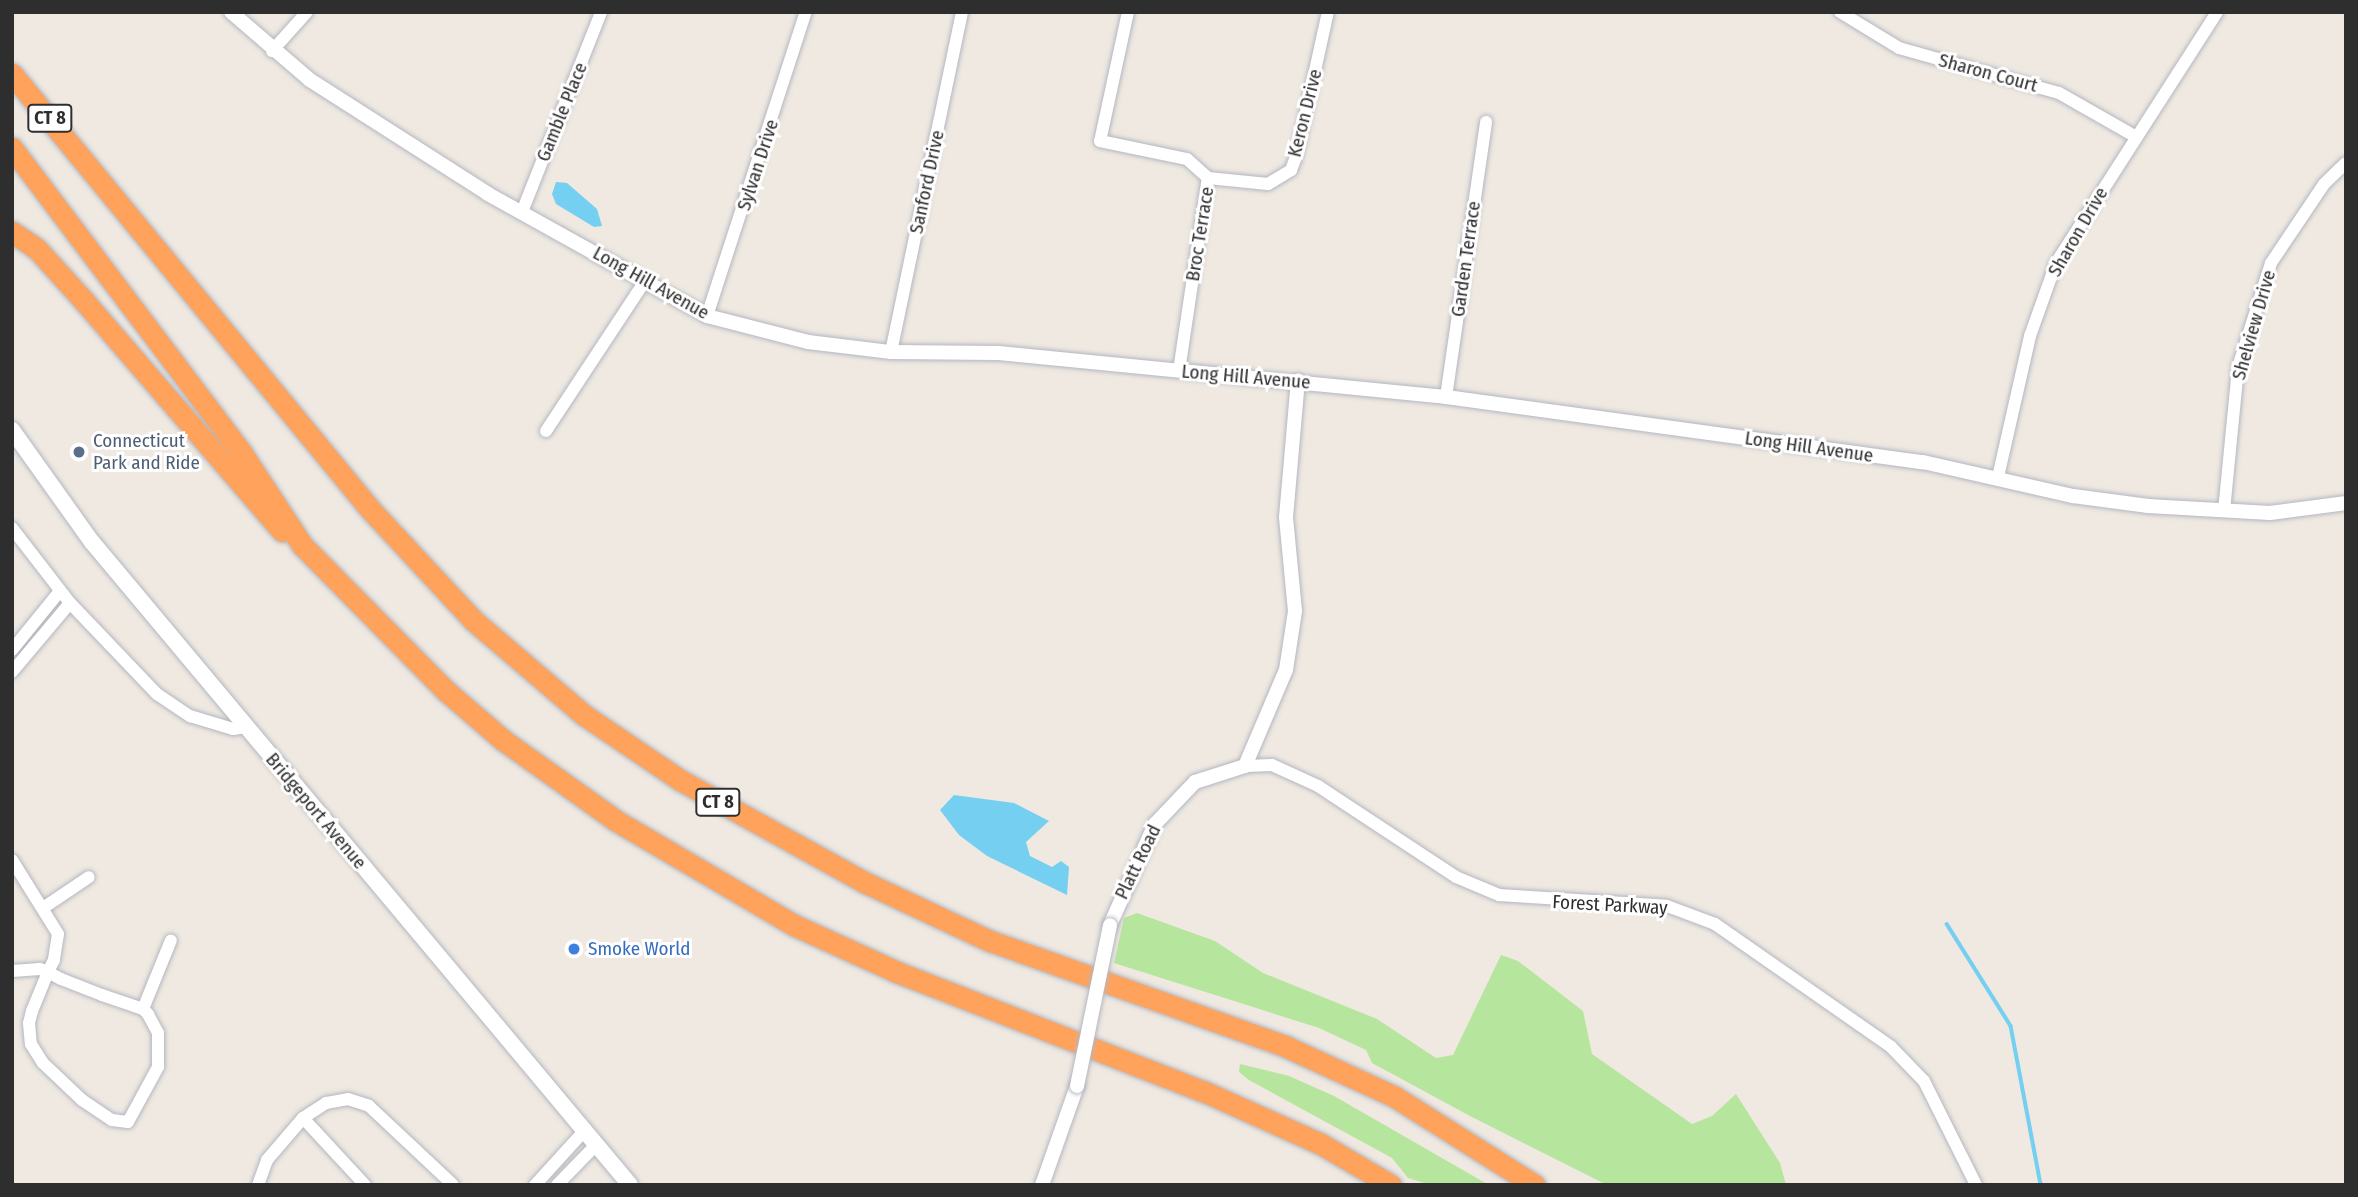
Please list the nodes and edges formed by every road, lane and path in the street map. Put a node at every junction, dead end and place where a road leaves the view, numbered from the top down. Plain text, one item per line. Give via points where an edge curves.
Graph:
1 (231, 12) edge
2 (307, 12) edge
3 (601, 12) edge
4 (806, 12) edge
5 (962, 12) edge
6 (1128, 12) edge
7 (1328, 12) edge
8 (1840, 12) edge
9 (2217, 12) edge
10 (272, 51) junction
11 (12, 74) edge
12 (1486, 122) dead end
13 (2136, 137) junction
14 (12, 148) edge
15 (2346, 163) edge
16 (1209, 178) junction
17 (522, 212) junction
18 (12, 232) edge
19 (645, 281) junction
20 (707, 316) junction
21 (891, 352) junction
22 (1179, 371) junction
23 (1298, 381) junction
24 (1446, 397) junction
25 (12, 430) edge
26 (546, 431) dead end
27 (1998, 477) junction
28 (2346, 503) edge
29 (2224, 511) junction
30 (12, 528) edge
31 (302, 545) junction
32 (60, 592) junction
33 (70, 603) junction
34 (12, 650) edge
35 (12, 672) edge
36 (246, 727) junction
37 (1245, 766) junction
38 (12, 860) edge
39 (89, 877) dead end
40 (43, 908) junction
41 (171, 940) dead end
42 (12, 971) edge
43 (48, 972) junction
44 (143, 1009) junction
45 (303, 1118) junction
46 (585, 1130) junction
47 (597, 1144) junction
48 (258, 1185) edge
49 (365, 1185) edge
50 (453, 1185) edge
51 (535, 1185) edge
52 (557, 1185) edge
53 (630, 1185) edge
54 (1042, 1185) edge
55 (1391, 1185) edge
56 (1535, 1185) edge
57 (1976, 1185) edge

1 - 10 street, Long Hill Avenue
2 - 10 street
3 - 17 street, Gamble Place
4 - 20 street, Sylvan Drive
5 - 21 street, Sanford Drive
6 - 16 street, Broc Terrace via 1100,141 1187,159
7 - 16 street, Keron Drive via 1290,170 1268,184
8 - 13 street, Sharon Court via 1899,48 2059,93
9 - 13 street, Sharon Drive
10 - 17 street, Long Hill Avenue via 350,108
11 - 56 highway, CT 8 via 370,509 473,621 584,715 680,780 864,882 990,941 1287,1047 1395,1097
12 - 24 street, Garden Terrace
13 - 27 street, Sharon Drive via 2056,263 2030,337
14 - 31 highway, CT 8 via 241,452
15 - 29 street, Shelview Drive via 2323,184 2271,263 2238,368
16 - 22 street, Broc Terrace
17 - 19 street, Long Hill Avenue
18 - 31 highway via 37,249 85,302 274,525
19 - 20 street, Long Hill Avenue
19 - 26 street
20 - 21 street, Long Hill Avenue via 808,342
21 - 22 street, Long Hill Avenue via 998,353
22 - 23 street, Long Hill Avenue
23 - 24 street, Long Hill Avenue
23 - 37 street via 1286,517 1293,642
24 - 27 street, Long Hill Avenue via 1665,424
25 - 36 main road, Bridgeport Avenue via 92,542
27 - 29 street, Long Hill Avenue via 2073,496
28 - 29 street, Long Hill Avenue via 2270,513
30 - 32 street
31 - 55 highway, CT 8 via 445,690 503,740 709,878 897,972 1215,1096 1321,1144
32 - 33 street
32 - 34 street
33 - 35 street
33 - 36 street via 176,709 233,729
36 - 46 main road, Bridgeport Avenue
37 - 54 street, Platt Road, bridge via 1207,774 1171,802 1131,869 1110,925 1077,1086
37 - 57 street, Forest Parkway via 1272,765 1318,786 1485,890 1515,900 1667,906 1715,924 1908,1064 1924,1081
38 - 40 street
39 - 40 street
40 - 43 street via 58,934
41 - 44 street
42 - 43 street via 32,967
43 - 44 street
43 - 44 street via 29,1023 35,1052 82,1100 121,1124 135,1114 158,1067 158,1033
45 - 48 street via 267,1160
45 - 49 street
45 - 50 street via 327,1103 359,1100
46 - 47 main road, Bridgeport Avenue
46 - 51 street
47 - 52 street
47 - 53 main road, Bridgeport Avenue

